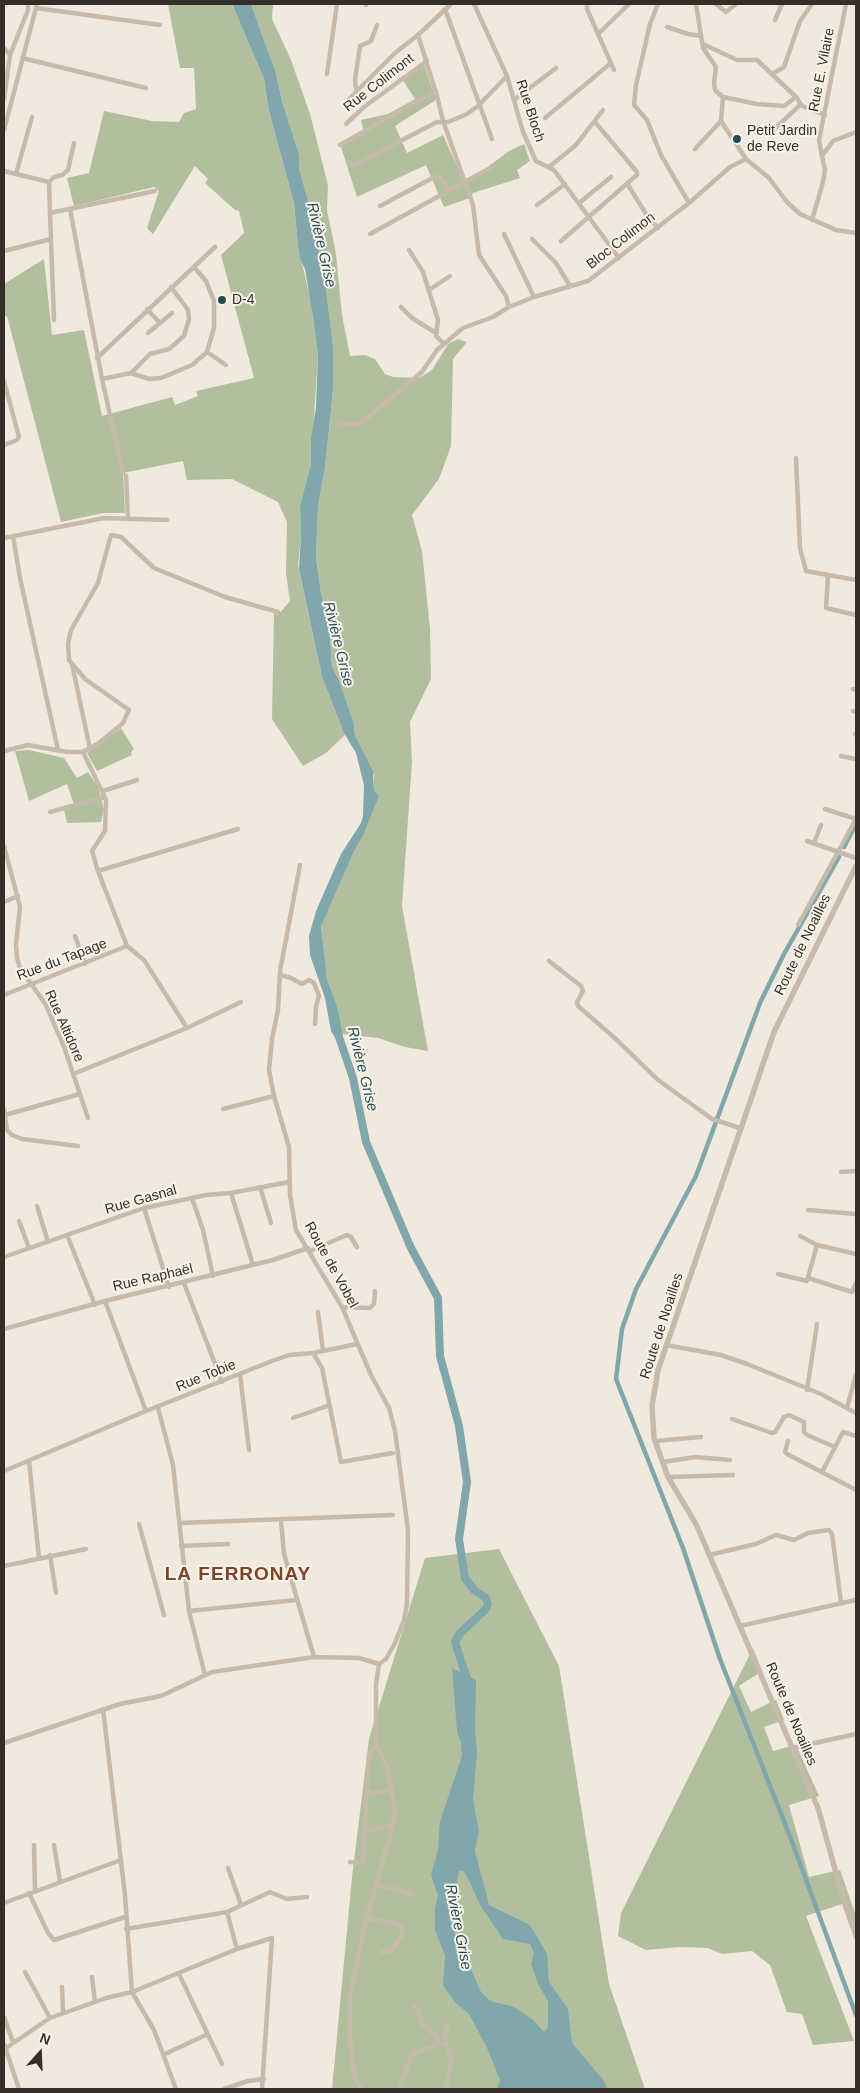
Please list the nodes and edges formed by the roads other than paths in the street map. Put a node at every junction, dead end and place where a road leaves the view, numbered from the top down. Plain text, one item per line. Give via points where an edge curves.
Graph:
1 (28, 4) edge
2 (337, 4) edge
3 (451, 4) edge
4 (474, 4) edge
5 (630, 4) edge
6 (658, 4) edge
7 (696, 4) edge
8 (716, 4) edge
9 (736, 4) edge
10 (782, 4) edge
11 (812, 4) edge
12 (846, 4) edge
13 (36, 6) edge
14 (587, 6) edge
15 (445, 9) junction
16 (775, 20) dead end
17 (160, 25) dead end
18 (377, 25) dead end
19 (667, 27) dead end
20 (598, 34) junction
21 (418, 35) junction
22 (701, 36) junction
23 (703, 44) junction
24 (4, 48) edge
25 (10, 56) junction
26 (22, 58) junction
27 (427, 61) junction
28 (611, 62) junction
29 (556, 68) dead end
30 (614, 70) dead end
31 (327, 74) dead end
32 (772, 74) junction
33 (507, 76) junction
34 (146, 88) dead end
35 (356, 89) junction
36 (437, 94) junction
37 (721, 96) junction
38 (796, 97) junction
39 (4, 99) edge
40 (514, 100) junction
41 (346, 102) dead end
42 (800, 104) junction
43 (478, 106) junction
44 (603, 110) dead end
45 (824, 115) junction
46 (32, 117) dead end
47 (545, 118) dead end
48 (442, 121) junction
49 (721, 121) junction
50 (595, 122) junction
51 (346, 124) dead end
52 (4, 130) edge
53 (771, 132) dead end
54 (856, 132) edge
55 (492, 139) dead end
56 (74, 143) dead end
57 (340, 145) dead end
58 (694, 149) dead end
59 (822, 156) junction
60 (746, 159) junction
61 (352, 166) dead end
62 (494, 166) dead end
63 (549, 167) junction
64 (4, 171) edge
65 (16, 174) junction
66 (610, 177) dead end
67 (49, 182) junction
68 (466, 182) junction
69 (565, 184) junction
70 (628, 185) junction
71 (450, 190) junction
72 (155, 191) dead end
73 (579, 203) junction
74 (688, 203) junction
75 (537, 205) dead end
76 (380, 206) dead end
77 (70, 209) junction
78 (50, 213) junction
79 (590, 217) junction
80 (812, 220) junction
81 (658, 228) junction
82 (856, 233) edge
83 (370, 234) dead end
84 (504, 234) dead end
85 (51, 239) junction
86 (532, 239) dead end
87 (561, 241) dead end
88 (215, 247) dead end
89 (409, 250) dead end
90 (4, 251) edge
91 (619, 258) junction
92 (194, 267) junction
93 (450, 276) dead end
94 (570, 286) junction
95 (171, 287) junction
96 (429, 290) junction
97 (534, 297) junction
98 (401, 307) dead end
99 (509, 307) junction
100 (147, 309) junction
101 (172, 312) dead end
102 (54, 320) dead end
103 (160, 323) junction
104 (148, 333) dead end
105 (436, 333) junction
106 (444, 344) junction
107 (207, 352) junction
108 (97, 358) junction
109 (226, 365) dead end
110 (131, 373) junction
111 (102, 379) junction
112 (4, 381) edge
113 (340, 424) dead end
114 (4, 445) edge
115 (796, 458) dead end
116 (128, 519) junction
117 (167, 520) dead end
118 (12, 536) junction
119 (4, 538) edge
120 (828, 576) junction
121 (856, 580) edge
122 (278, 612) dead end
123 (856, 615) edge
124 (72, 664) junction
125 (90, 749) junction
126 (58, 750) junction
127 (4, 751) edge
128 (83, 752) junction
129 (841, 756) dead end
130 (856, 759) edge
131 (137, 780) dead end
132 (103, 791) junction
133 (105, 797) junction
134 (825, 809) dead end
135 (50, 812) dead end
136 (856, 819) edge
137 (821, 825) dead end
138 (238, 829) dead end
139 (807, 841) dead end
140 (814, 843) junction
141 (4, 846) edge
142 (838, 851) junction
143 (856, 858) edge
144 (300, 865) dead end
145 (856, 866) edge
146 (98, 871) junction
147 (18, 896) junction
148 (4, 902) edge
149 (798, 925) dead end
150 (75, 936) dead end
151 (128, 946) junction
152 (549, 961) dead end
153 (86, 964) junction
154 (280, 975) junction
155 (32, 983) junction
156 (4, 995) edge
157 (241, 1002) dead end
158 (316, 1024) dead end
159 (187, 1028) junction
160 (73, 1074) junction
161 (80, 1094) junction
162 (274, 1096) junction
163 (223, 1108) dead end
164 (4, 1109) edge
165 (5, 1115) junction
166 (88, 1118) dead end
167 (740, 1128) junction
168 (78, 1146) dead end
169 (856, 1171) edge
170 (841, 1172) dead end
171 (289, 1182) junction
172 (260, 1186) junction
173 (231, 1193) junction
174 (192, 1198) junction
175 (37, 1206) dead end
176 (144, 1208) junction
177 (808, 1210) dead end
178 (856, 1214) edge
179 (19, 1221) dead end
180 (270, 1223) dead end
181 (67, 1235) junction
182 (800, 1236) dead end
183 (48, 1242) junction
184 (817, 1245) junction
185 (358, 1247) dead end
186 (29, 1248) junction
187 (309, 1250) junction
188 (856, 1254) edge
189 (4, 1257) edge
190 (253, 1265) junction
191 (778, 1274) dead end
192 (213, 1276) junction
193 (808, 1278) junction
194 (184, 1283) junction
195 (856, 1283) edge
196 (169, 1287) junction
197 (375, 1292) dead end
198 (105, 1301) junction
199 (94, 1305) junction
200 (342, 1307) junction
201 (318, 1312) dead end
202 (817, 1324) dead end
203 (4, 1329) edge
204 (358, 1344) junction
205 (666, 1345) junction
206 (323, 1351) junction
207 (313, 1353) junction
208 (240, 1374) junction
209 (856, 1374) edge
210 (222, 1382) junction
211 (807, 1390) junction
212 (330, 1405) junction
213 (158, 1408) junction
214 (847, 1408) junction
215 (146, 1411) junction
216 (856, 1413) edge
217 (293, 1418) dead end
218 (732, 1419) dead end
219 (701, 1436) dead end
220 (856, 1436) edge
221 (655, 1441) junction
222 (788, 1441) dead end
223 (835, 1447) junction
224 (249, 1450) dead end
225 (393, 1453) dead end
226 (730, 1460) dead end
227 (29, 1461) junction
228 (663, 1462) junction
229 (4, 1471) edge
230 (822, 1472) junction
231 (733, 1474) dead end
232 (668, 1477) junction
233 (856, 1490) edge
234 (393, 1515) dead end
235 (281, 1520) junction
236 (179, 1523) junction
237 (139, 1524) dead end
238 (228, 1544) dead end
239 (181, 1546) junction
240 (86, 1549) dead end
241 (709, 1555) junction
242 (50, 1556) junction
243 (39, 1558) junction
244 (4, 1566) edge
245 (56, 1592) dead end
246 (296, 1600) junction
247 (856, 1600) edge
248 (840, 1603) junction
249 (189, 1611) junction
250 (164, 1615) dead end
251 (740, 1626) junction
252 (314, 1657) junction
253 (379, 1664) junction
254 (205, 1675) junction
255 (103, 1709) junction
256 (856, 1734) edge
257 (4, 1743) edge
258 (376, 1744) junction
259 (792, 1748) junction
260 (393, 1791) junction
261 (368, 1793) junction
262 (393, 1825) junction
263 (363, 1832) junction
264 (34, 1845) dead end
265 (54, 1845) dead end
266 (120, 1860) junction
267 (350, 1862) dead end
268 (228, 1868) dead end
269 (60, 1881) junction
270 (376, 1884) junction
271 (35, 1890) junction
272 (29, 1893) junction
273 (413, 1894) dead end
274 (307, 1897) dead end
275 (4, 1903) edge
276 (242, 1905) junction
277 (226, 1912) junction
278 (125, 1917) junction
279 (366, 1918) junction
280 (126, 1929) junction
281 (856, 1935) edge
282 (237, 1949) junction
283 (382, 1952) dead end
284 (25, 1972) dead end
285 (179, 1974) junction
286 (92, 1977) dead end
287 (62, 1987) dead end
288 (132, 1992) junction
289 (95, 2002) junction
290 (413, 2005) dead end
291 (63, 2013) junction
292 (4, 2017) edge
293 (50, 2018) junction
294 (447, 2024) dead end
295 (208, 2034) junction
296 (12, 2042) junction
297 (445, 2042) junction
298 (438, 2043) junction
299 (5, 2046) edge
300 (164, 2054) junction
301 (222, 2064) dead end
302 (264, 2079) junction
303 (19, 2089) edge
304 (176, 2089) edge
305 (224, 2089) edge
306 (262, 2089) edge
307 (360, 2089) edge
308 (399, 2089) edge
309 (446, 2089) edge

1 - 25 street
2 - 31 street
3 - 15 street
4 - 33 street, Rue Bloch
5 - 20 street
6 - 74 street via 636,85 636,108 647,120 661,155
7 - 22 street
8 - 9 street via 726,12
10 - 16 street
11 - 32 street via 800,21 784,67
12 - 45 street, Rue E. Vilaire
13 - 17 street
13 - 26 street
14 - 20 street
15 - 21 street
15 - 43 street
18 - 35 street via 371,41 360,46
19 - 22 street
20 - 28 street
21 - 27 street
21 - 35 street
22 - 23 street
23 - 32 street via 737,60 753,59
23 - 37 street via 705,53 716,67 714,82
24 - 25 street
25 - 39 street
26 - 34 street
26 - 52 street
27 - 36 street
27 - 51 street, Rue Colimont
28 - 30 street
28 - 47 street
29 - 40 street
32 - 38 street
33 - 40 street, Rue Bloch
33 - 43 street
35 - 41 street
36 - 48 street
36 - 57 street
37 - 38 street via 784,106
37 - 49 street
38 - 42 street
40 - 63 street, Rue Bloch via 523,132 536,160
42 - 45 street
42 - 53 street
43 - 48 street via 451,121
43 - 55 street
44 - 50 street
45 - 59 street, Rue E. Vilaire via 818,140
46 - 65 street
48 - 61 street
48 - 68 street
49 - 58 street
49 - 60 street
50 - 63 street via 576,145
50 - 70 street via 637,172 637,177
54 - 59 street via 834,141
56 - 67 street via 68,170
59 - 80 street, Rue E. Vilaire via 823,182
60 - 74 street, Bloc Colimon via 730,167
60 - 80 street via 769,178 787,202
62 - 68 street
63 - 69 street, Rue Bloch
64 - 65 street
65 - 67 street
66 - 73 street
67 - 78 street
68 - 71 street
68 - 99 street via 473,204 479,255 506,296
69 - 73 street, Rue Bloch
69 - 75 street
70 - 79 street
70 - 81 street
71 - 76 street via 438,175
71 - 83 street
72 - 77 street
73 - 79 street, Rue Bloch
74 - 81 street, Bloc Colimon
77 - 78 street
77 - 108 street
78 - 85 street
79 - 87 street
79 - 91 street, Rue Bloch
80 - 82 street via 836,230
81 - 91 street, Bloc Colimon
84 - 97 street
85 - 90 street
85 - 102 street
86 - 94 street via 556,263
88 - 92 street
89 - 96 street via 423,272
91 - 94 street, Bloc Colimon via 588,281
92 - 95 street
92 - 107 street via 206,281 214,301 214,328
93 - 96 street
94 - 97 street, Bloc Colimon
95 - 100 street
95 - 110 street via 188,310 184,336 169,349 150,354
96 - 105 street via 438,320
97 - 99 street, Bloc Colimon
98 - 105 street
99 - 106 street, Bloc Colimon via 463,328
100 - 103 street
100 - 108 street
101 - 103 street
103 - 104 street
105 - 106 street
106 - 113 street, Bloc Colimon via 422,372 360,424
107 - 109 street
107 - 110 street via 192,365 161,378 149,379
108 - 111 street
110 - 111 street
111 - 116 street via 124,475
112 - 114 street via 19,437
115 - 120 street via 797,516 803,564 806,571
116 - 117 street
116 - 118 street via 104,518
118 - 119 street
118 - 126 street
120 - 121 street
120 - 123 street via 826,608
122 - 124 street via 225,597 154,568 120,537 112,535 98,583 70,630 68,644
124 - 125 street
124 - 125 street via 85,679 130,710 123,723
125 - 128 street
126 - 127 street via 28,746
126 - 128 street
128 - 132 street
129 - 130 street
131 - 132 street
132 - 133 street
133 - 135 street
133 - 146 street via 108,813 105,831 92,851
134 - 136 street
136 - 142 street
137 - 140 street
138 - 146 street
139 - 140 street
140 - 142 street
141 - 147 street, Rue Altidore
142 - 143 street
142 - 149 street
144 - 154 street, Route de Vobel
145 - 167 street, Route de Noailles via 774,1032
146 - 151 street
147 - 148 street
147 - 155 street, Rue Altidore via 17,958 20,968
150 - 153 street
151 - 153 street, Rue du Tapage
151 - 159 street via 144,960
152 - 167 street via 581,986 583,991 578,1006 658,1080 712,1119
153 - 155 street, Rue du Tapage
154 - 158 street via 302,984 309,980 314,984 319,996
154 - 162 street, Route de Vobel via 269,1070
155 - 156 street, Rue du Tapage
155 - 160 street, Rue Altidore via 46,1005
157 - 159 street
159 - 160 street
160 - 161 street, Rue Altidore
161 - 165 street
161 - 166 street, Rue Altidore
162 - 163 street
162 - 171 street, Route de Vobel via 289,1147
164 - 165 street
165 - 168 street via 8,1130 22,1140
167 - 205 street, Route de Noailles
169 - 170 street
171 - 172 street, Rue Gasnal
171 - 187 street, Route de Vobel via 296,1230
172 - 173 street, Rue Gasnal
172 - 180 street
173 - 174 street, Rue Gasnal
173 - 190 street
174 - 176 street, Rue Gasnal
174 - 192 street
175 - 183 street
176 - 181 street, Rue Gasnal
176 - 196 street
177 - 178 street
179 - 186 street
181 - 183 street, Rue Gasnal
181 - 199 street
182 - 184 street
183 - 186 street, Rue Gasnal
184 - 188 street
184 - 193 street
185 - 187 street, Rue Raphaël via 347,1235
186 - 189 street, Rue Gasnal
187 - 190 street, Rue Raphaël
187 - 200 street, Route de Vobel
190 - 192 street, Rue Raphaël
191 - 193 street via 804,1282
192 - 194 street, Rue Raphaël
193 - 195 street via 852,1292
194 - 196 street, Rue Raphaël
194 - 210 street
196 - 198 street, Rue Raphaël
197 - 200 street via 374,1304 370,1308
198 - 199 street, Rue Raphaël
198 - 215 street
199 - 203 street, Rue Raphaël
200 - 204 street, Route de Vobel
201 - 206 street
202 - 211 street
204 - 206 street, Rue Tobie
204 - 253 street, Route de Vobel via 392,1417 408,1530 404,1620 386,1659
205 - 211 street via 721,1355
205 - 221 street, Route de Noailles via 652,1406
206 - 207 street, Rue Tobie
207 - 208 street, Rue Tobie via 289,1355
207 - 212 street via 322,1368
208 - 210 street, Rue Tobie
208 - 224 street
209 - 214 street
210 - 213 street, Rue Tobie
211 - 214 street
212 - 217 street
212 - 225 street via 341,1462
213 - 215 street, Rue Tobie
213 - 236 street via 173,1464
214 - 216 street
215 - 227 street, Rue Tobie
218 - 223 street via 772,1433 789,1415 804,1422 807,1435
219 - 221 street
220 - 223 street via 843,1432
221 - 228 street, Route de Noailles
222 - 230 street via 785,1453
223 - 230 street
226 - 228 street via 695,1457
227 - 229 street, Rue Tobie
227 - 243 street
228 - 232 street, Route de Noailles
230 - 233 street
231 - 232 street
232 - 241 street, Route de Noailles via 696,1524
234 - 235 street
235 - 236 street
235 - 246 street via 284,1554
236 - 239 street
237 - 250 street
238 - 239 street
239 - 249 street
240 - 242 street
241 - 248 street via 756,1544 776,1535 794,1540 808,1533 829,1530
241 - 251 street, Route de Noailles
242 - 243 street
242 - 245 street
243 - 244 street
246 - 249 street
246 - 252 street
247 - 248 street
248 - 251 street
249 - 254 street
251 - 259 street, Route de Noailles
252 - 253 street via 359,1658
252 - 254 street
253 - 258 street
254 - 255 street via 153,1698
255 - 257 street
255 - 266 street
256 - 259 street
258 - 260 street via 387,1766
258 - 261 street via 369,1754
259 - 281 street, Route de Noailles via 818,1808
260 - 261 street
260 - 262 street
261 - 263 street
262 - 263 street
262 - 270 street
263 - 267 street via 363,1861
264 - 271 street
265 - 269 street
266 - 269 street
266 - 278 street
268 - 276 street
269 - 271 street
270 - 273 street
270 - 279 street
271 - 272 street
272 - 275 street
272 - 278 street via 54,1940
274 - 276 street via 287,1899 270,1892
276 - 277 street
277 - 280 street
277 - 282 street
278 - 280 street
279 - 283 street via 397,1924 402,1928 402,1936 394,1948
279 - 307 street via 350,1996 354,2076
280 - 288 street
282 - 285 street
282 - 302 street via 272,1938
284 - 293 street
285 - 288 street
285 - 295 street
286 - 289 street
287 - 291 street
288 - 289 street
288 - 300 street
289 - 291 street
290 - 298 street via 419,2011 421,2023 436,2036
291 - 293 street
292 - 296 street
293 - 296 street
294 - 297 street
295 - 300 street
295 - 301 street
296 - 299 street
297 - 298 street
297 - 309 street via 452,2058
298 - 308 street via 412,2054
299 - 303 street
300 - 304 street
302 - 305 street
302 - 306 street

